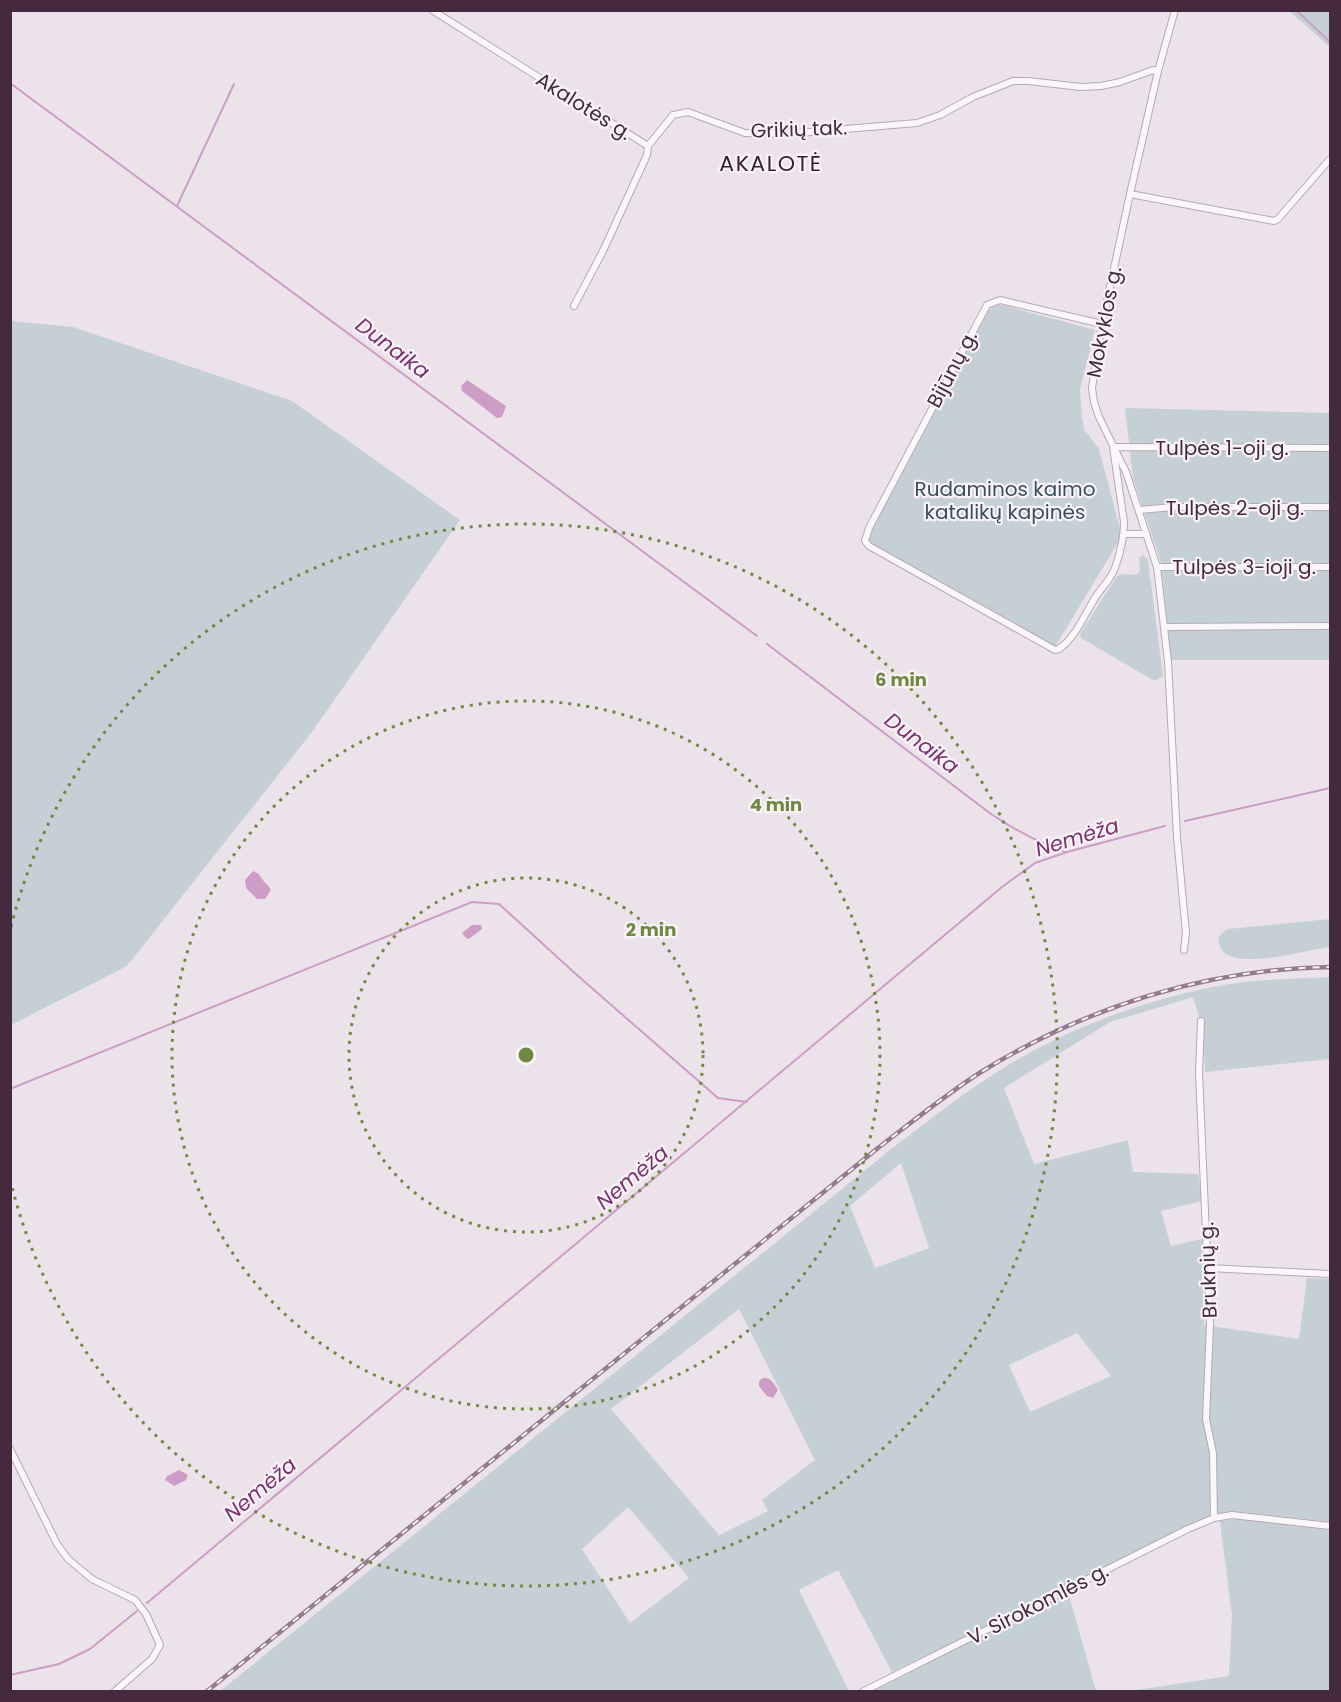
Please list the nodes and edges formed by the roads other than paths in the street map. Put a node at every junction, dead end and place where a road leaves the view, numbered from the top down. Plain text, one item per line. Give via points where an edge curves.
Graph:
1 (432, 10) edge
2 (1175, 10) edge
3 (1158, 71) junction
4 (648, 146) junction
5 (1330, 159) edge
6 (1130, 194) junction
7 (574, 306) dead end
8 (1102, 324) junction
9 (1113, 447) junction
10 (1330, 448) edge
11 (1330, 507) edge
12 (1139, 510) junction
13 (1124, 534) junction
14 (1146, 534) junction
15 (1157, 567) junction
16 (1330, 567) edge
17 (1330, 626) edge
18 (1165, 627) junction
19 (1184, 950) dead end
20 (1201, 1021) dead end
21 (1208, 1268) junction
22 (1330, 1274) edge
23 (10, 1449) edge
24 (1214, 1518) junction
25 (1330, 1526) edge
26 (114, 1692) edge
27 (862, 1692) edge

1 - 4 street, Akalotės g.
2 - 3 street, Mokyklos g.
3 - 4 street, Grikių tak. via 1101,86 1013,81 927,120 786,134 745,133 688,112 673,115
3 - 6 street, Mokyklos g.
4 - 7 street, Akalotės g. via 603,251
5 - 6 street via 1274,221
6 - 8 street, Mokyklos g.
8 - 9 street, Mokyklos g. via 1092,388 1096,409
8 - 13 street, Bijūnų g. via 1000,300 987,305 865,540 876,550 1055,650 1075,633 1109,579
9 - 10 street, Tulpės 1-oji g.
9 - 12 street, Mokyklos g.
9 - 13 street
11 - 12 street, Tulpės 2-oji g.
12 - 14 street, Mokyklos g.
13 - 14 street
14 - 15 street, Mokyklos g.
15 - 16 street, Tulpės 3-ioji g.
15 - 18 street, Mokyklos g.
17 - 18 street
18 - 19 street, Mokyklos g.
20 - 21 street, Bruknių g. via 1199,1073
21 - 22 street
21 - 24 street, Bruknių g. via 1206,1419 1213,1453
23 - 26 street via 68,1559 92,1579 135,1600 158,1637 160,1645 152,1659
24 - 25 street, V. Sirokomlės g. via 1240,1515
24 - 27 street, V. Sirokomlės g.

